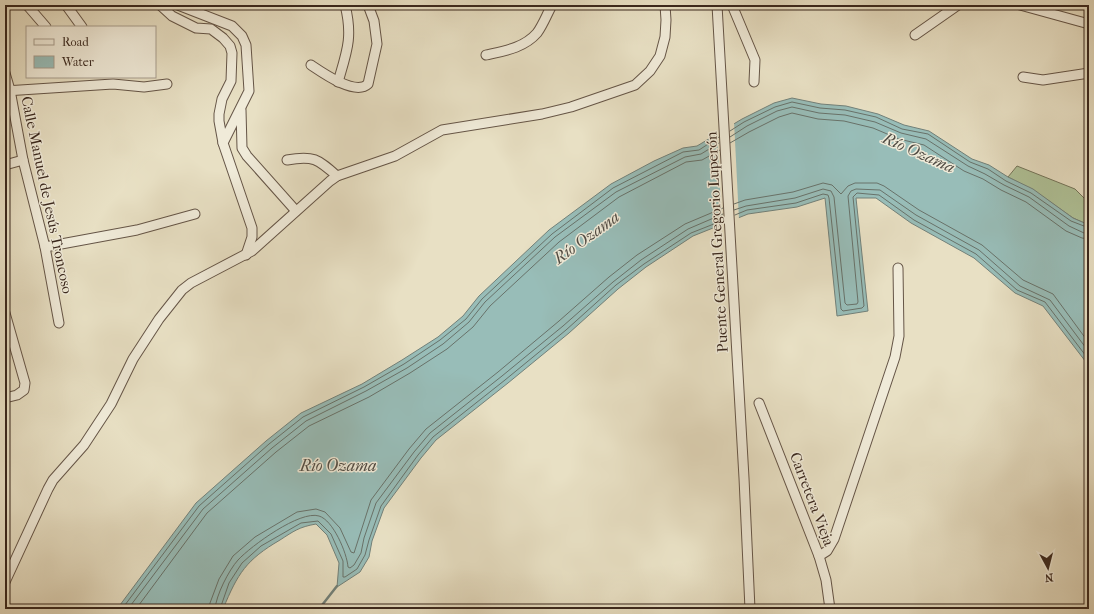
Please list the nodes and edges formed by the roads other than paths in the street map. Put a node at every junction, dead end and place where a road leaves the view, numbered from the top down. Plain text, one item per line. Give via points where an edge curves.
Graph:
1 (27, 5) edge
2 (66, 5) edge
3 (160, 5) edge
4 (178, 5) edge
5 (345, 5) edge
6 (368, 5) edge
7 (552, 5) edge
8 (665, 5) edge
9 (717, 5) edge
10 (732, 5) edge
11 (958, 5) edge
12 (1020, 5) edge
13 (1089, 24) edge
14 (45, 26) edge
15 (81, 26) edge
16 (915, 35) dead end
17 (486, 55) dead end
18 (311, 65) dead end
19 (5, 73) edge
20 (1089, 73) edge
21 (1023, 77) dead end
22 (79, 81) edge
23 (123, 81) edge
24 (338, 82) junction
25 (754, 82) dead end
26 (168, 84) dead end
27 (7, 90) edge
28 (241, 108) junction
29 (223, 142) junction
30 (23, 160) junction
31 (287, 160) dead end
32 (5, 165) edge
33 (337, 176) junction
34 (296, 211) junction
35 (195, 214) dead end
36 (45, 247) junction
37 (246, 255) junction
38 (898, 268) dead end
39 (5, 313) edge
40 (59, 323) dead end
41 (5, 398) edge
42 (759, 403) dead end
43 (819, 556) junction
44 (5, 582) edge
45 (750, 609) edge
46 (830, 609) edge

1 - 14 street
2 - 15 street
3 - 29 street via 172,16 196,28 211,29 230,46 230,81 222,99 218,122
4 - 28 street via 232,26 242,36 246,45 249,91
5 - 24 street via 350,30 349,44
6 - 24 street via 374,21 377,44 370,82 359,88
7 - 17 street via 538,32 529,40 511,49
8 - 33 street via 665,37 660,56 650,71 635,85 542,114 442,130 395,156
9 - 45 street, Puente General Gregorio Luperón
10 - 25 street via 755,60
11 - 16 street
12 - 13 street
18 - 24 street
19 - 27 street, Calle Manuel de Jesús Troncoso
20 - 21 street via 1044,80
22 - 23 street via 113,84
22 - 27 street
23 - 26 street via 144,87
27 - 30 street, Calle Manuel de Jesús Troncoso
28 - 29 street
28 - 34 street via 242,148
29 - 37 street via 252,228
30 - 32 street
30 - 36 street, Calle Manuel de Jesús Troncoso
31 - 33 street via 302,157 314,159
33 - 34 street
34 - 37 street
35 - 36 street via 137,230
36 - 40 street, Calle Manuel de Jesús Troncoso
37 - 44 street via 191,283 182,290 159,319 133,359 111,404 84,445 53,480
38 - 43 street via 899,336 895,357 834,539 827,551
39 - 41 street via 25,383 24,390
42 - 43 street, Carretera Vieja
43 - 46 street, Carretera Vieja

